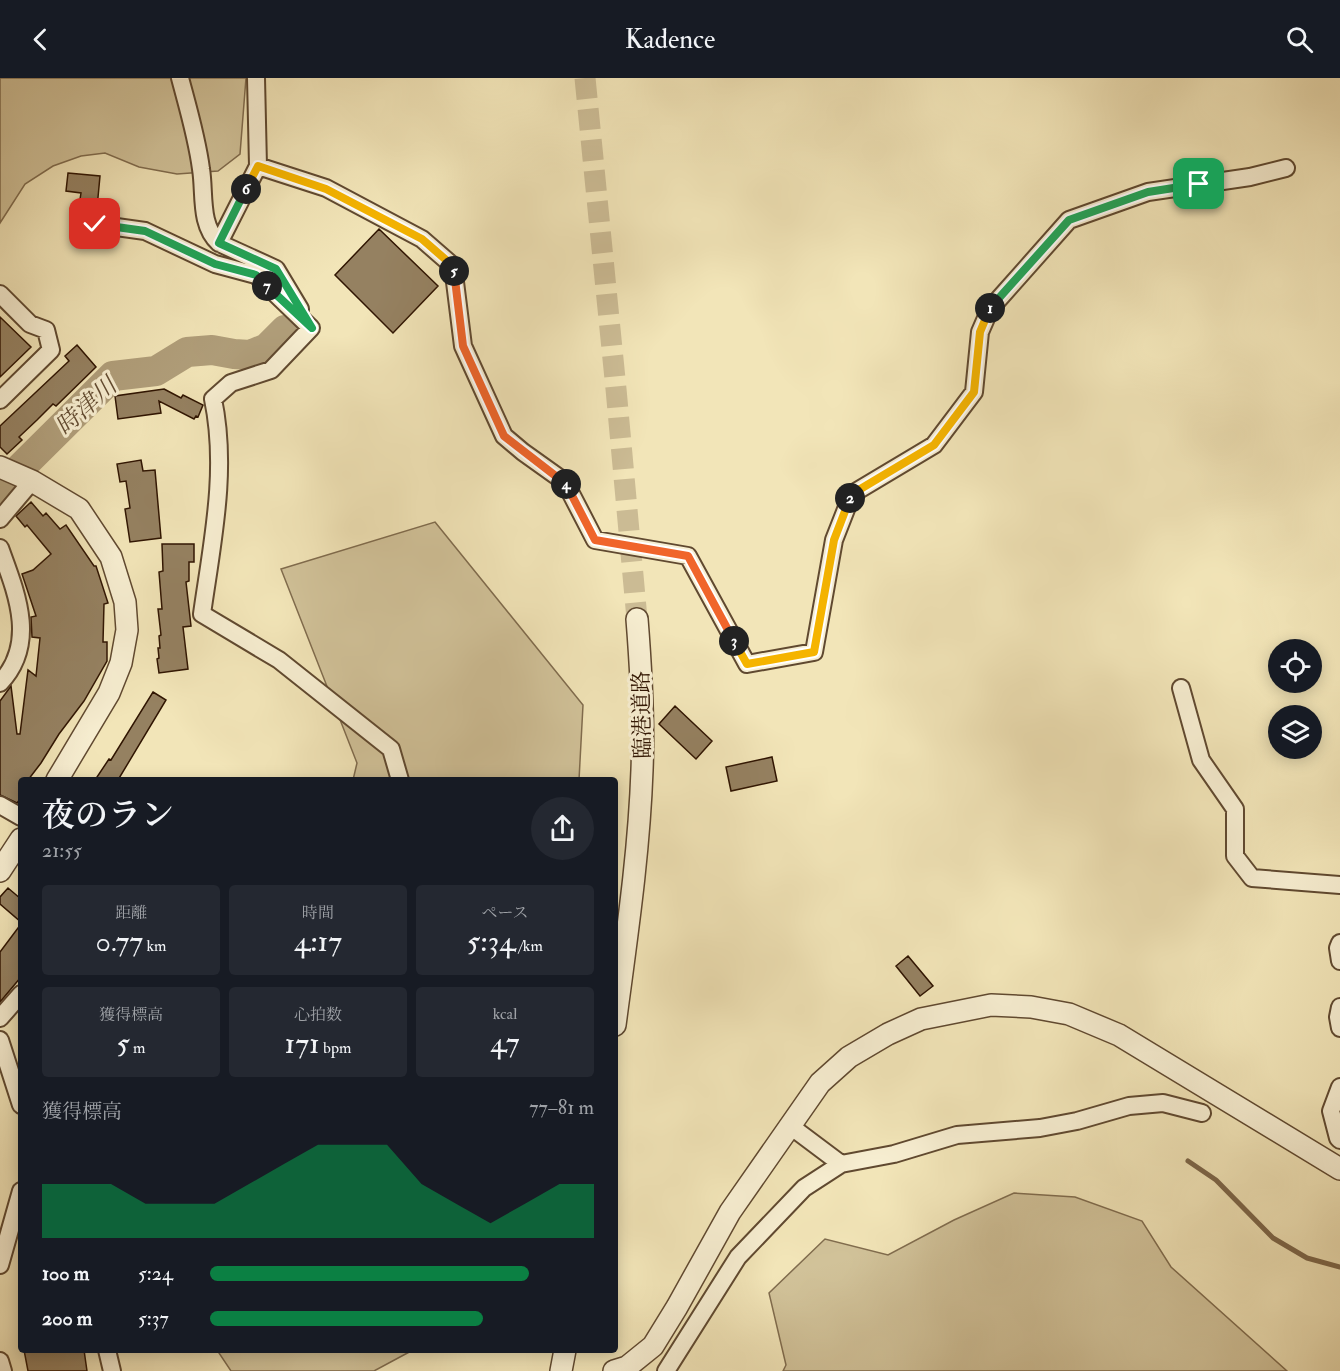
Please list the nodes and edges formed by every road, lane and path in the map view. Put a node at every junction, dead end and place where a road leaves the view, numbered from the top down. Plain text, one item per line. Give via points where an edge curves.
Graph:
1 (180, 78) edge
2 (256, 78) edge
3 (258, 166) junction
4 (1286, 168) dead end
5 (95, 224) dead end
6 (219, 243) junction
7 (0, 294) edge
8 (312, 328) junction
9 (0, 400) edge
10 (0, 467) edge
11 (32, 480) junction
12 (0, 519) edge
13 (0, 548) edge
14 (637, 619) tunnel mouth
15 (0, 683) edge
16 (1181, 687) dead end
17 (59, 777) edge
18 (399, 777) edge
19 (0, 805) edge
20 (18, 815) edge
21 (18, 844) edge
22 (0, 871) edge
23 (1340, 885) edge
24 (1340, 943) edge
25 (1340, 961) edge
26 (18, 997) edge
27 (618, 1003) edge
28 (1340, 1007) edge
29 (0, 1018) edge
30 (1340, 1028) edge
31 (0, 1040) edge
32 (1340, 1087) edge
33 (18, 1096) edge
34 (1202, 1113) dead end
35 (789, 1125) junction
36 (1340, 1140) edge
37 (841, 1164) junction
38 (1340, 1169) edge
39 (18, 1206) edge
40 (0, 1265) edge
41 (108, 1353) edge
42 (564, 1353) edge
43 (0, 1361) edge
44 (3, 1371) edge
45 (112, 1371) edge
46 (561, 1371) edge
47 (614, 1371) edge
48 (666, 1371) edge

1 - 6 street via 202,170 204,212 211,236
2 - 3 street
3 - 4 street via 326,189 422,239 453,266 463,346 504,436 565,482 595,540 688,556 747,664 814,652 834,540 852,494 934,445 974,392 980,332 990,309 1069,220 1148,192
3 - 6 street
5 - 8 street via 145,231 215,264 256,275
6 - 8 street via 276,269
7 - 9 street via 30,324 46,330 51,350
8 - 18 street via 271,370 231,383 213,399 219,426 218,506 202,614 279,660 391,749
10 - 11 street
11 - 12 street
11 - 17 street via 79,509 111,557 125,602 127,630 121,663 109,693
13 - 15 street via 18,600 22,627 18,655
14 - 27 street, 臨港道路 via 642,770 633,891
16 - 23 street via 1202,760 1235,809 1235,856 1252,878
19 - 20 street
21 - 22 street
24 - 25 street
26 - 29 street
28 - 30 street
31 - 33 street
32 - 36 street via 1331,1111
34 - 37 street via 1163,1103 1129,1106 1040,1128 957,1135 894,1154
35 - 37 street
35 - 38 street via 820,1083 849,1057 888,1034 921,1019 991,1005 1031,1008 1069,1014 1119,1035
35 - 47 street via 730,1212 653,1346 627,1367
37 - 48 street via 804,1188 738,1257
39 - 40 street
41 - 45 street
42 - 46 street
43 - 44 street

